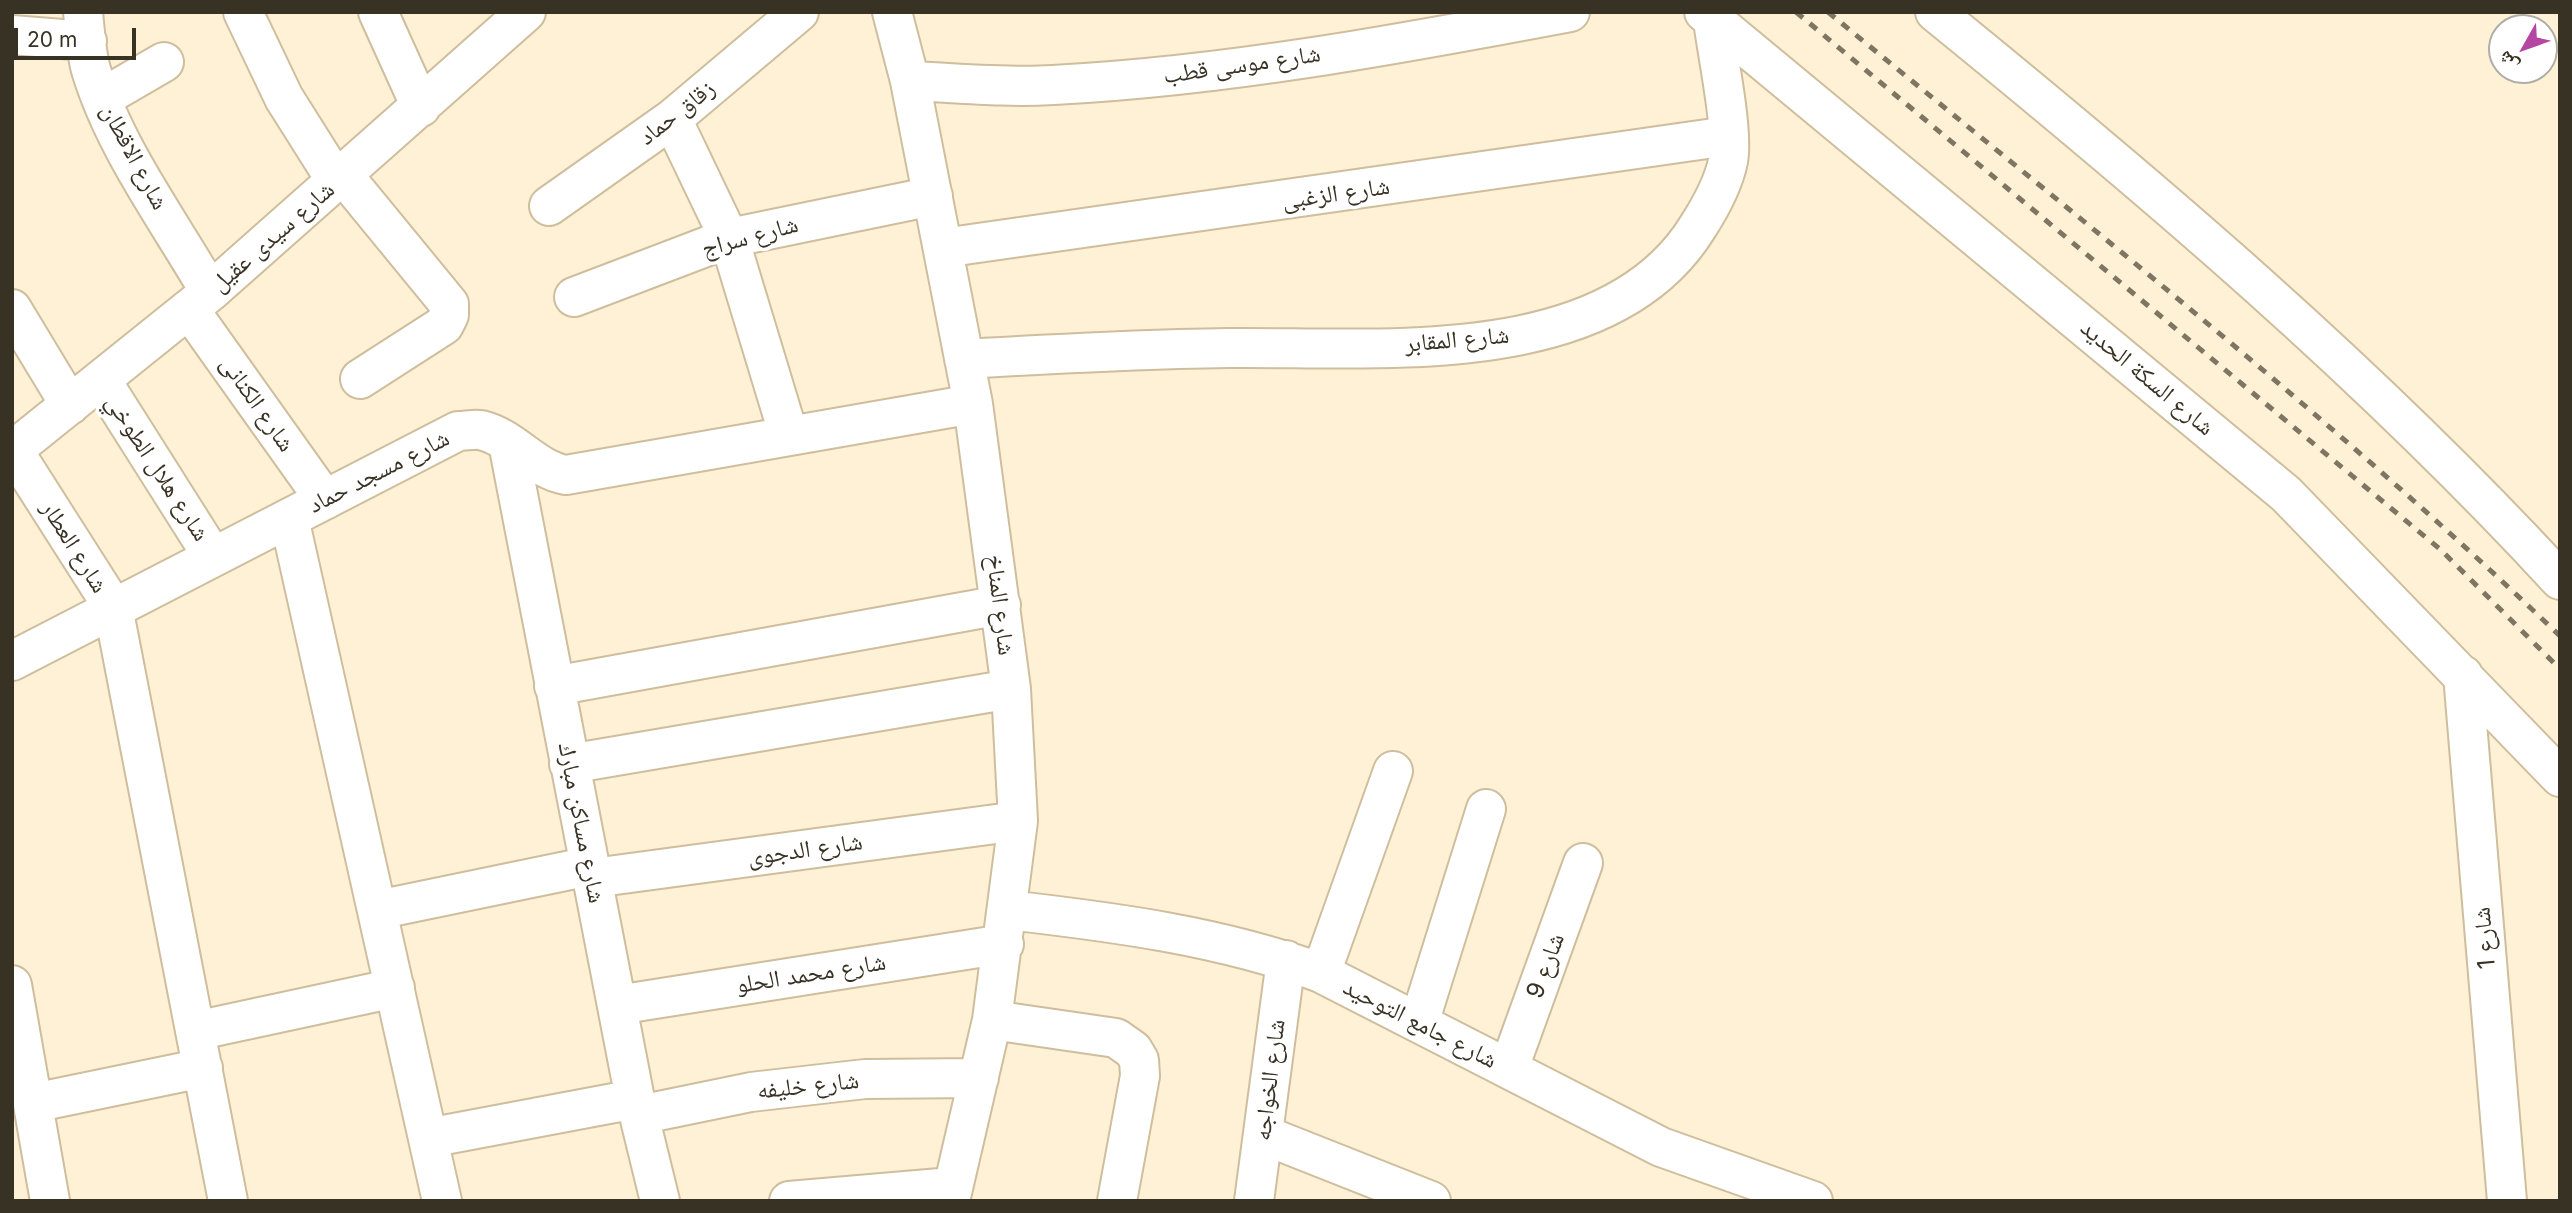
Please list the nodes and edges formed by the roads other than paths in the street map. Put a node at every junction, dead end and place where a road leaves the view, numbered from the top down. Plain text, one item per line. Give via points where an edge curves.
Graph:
1 (243, 12) edge
2 (378, 12) edge
3 (799, 12) edge
4 (892, 12) edge
5 (1570, 12) edge
6 (1935, 12) edge
7 (520, 15) edge
8 (1709, 16) edge
9 (85, 27) edge
10 (12, 35) edge
11 (164, 62) dead end
12 (910, 81) junction
13 (102, 98) junction
14 (421, 107) junction
15 (672, 119) junction
16 (1728, 135) junction
17 (340, 179) junction
18 (933, 196) junction
19 (549, 206) dead end
20 (729, 238) junction
21 (943, 248) junction
22 (574, 297) dead end
23 (200, 300) junction
24 (12, 309) edge
25 (964, 359) junction
26 (360, 379) dead end
27 (101, 380) junction
28 (973, 404) junction
29 (70, 405) junction
30 (789, 436) junction
31 (508, 443) junction
32 (13, 451) edge
33 (325, 500) junction
34 (289, 518) junction
35 (213, 557) junction
36 (2560, 580) edge
37 (1001, 605) junction
38 (113, 607) junction
39 (12, 661) edge
40 (2463, 675) junction
41 (554, 686) junction
42 (1011, 689) junction
43 (569, 764) junction
44 (1393, 771) dead end
45 (2560, 777) edge
46 (1486, 809) dead end
47 (1017, 821) junction
48 (1583, 863) dead end
49 (591, 872) junction
50 (377, 909) junction
51 (1006, 927) junction
52 (1303, 966) junction
53 (12, 985) edge
54 (395, 988) junction
55 (617, 1005) junction
56 (992, 1020) junction
57 (1419, 1023) junction
58 (195, 1031) junction
59 (203, 1068) junction
60 (1509, 1069) junction
61 (979, 1077) junction
62 (33, 1103) junction
63 (637, 1107) junction
64 (1264, 1136) junction
65 (428, 1138) junction
66 (951, 1194) edge
67 (50, 1201) edge
68 (229, 1201) edge
69 (442, 1201) edge
70 (660, 1201) edge
71 (789, 1201) edge
72 (1117, 1201) edge
73 (1254, 1201) edge
74 (1431, 1201) edge
75 (1813, 1201) edge
76 (2507, 1201) edge

1 - 17 street via 285,98
2 - 14 street
3 - 15 street, زقاق حماد
4 - 12 street, شارع المناخ
5 - 12 street, شارع موسى قطب via 1427,39 1170,77 1050,86
6 - 36 street via 2109,153 2365,381
7 - 14 street, شارع سيدى عقيل
8 - 16 street, شارع المقابر
8 - 40 street, شارع السكة الحديد via 2286,494
9 - 10 street
9 - 13 street, شارع الاقطان via 91,68
11 - 13 street
12 - 18 street, شارع المناخ
13 - 23 street, شارع الاقطان
14 - 17 street, شارع سيدى عقيل
15 - 19 street, زقاق حماد
15 - 20 street
16 - 21 street, شارع الزغبى
16 - 25 street, شارع المقابر via 1728,160 1711,206 1686,247 1632,294 1566,325 1496,340 1425,346
17 - 23 street, شارع سيدى عقيل
17 - 26 street via 449,304 444,325
18 - 20 street, شارع سراج
18 - 21 street, شارع المناخ
20 - 22 street, شارع سراج
20 - 30 street
21 - 25 street, شارع المناخ
23 - 27 street, شارع سيدى عقيل
23 - 33 street, شارع الكنانى
24 - 29 street
25 - 28 street, شارع المناخ
27 - 29 street, شارع سيدى عقيل
27 - 35 street, شارع هلال الطوخي
28 - 30 street, شارع مسجد حماد
28 - 37 street, شارع المناخ
29 - 32 street, شارع سيدى عقيل
30 - 31 street, شارع مسجد حماد via 566,475 547,471
31 - 33 street, شارع مسجد حماد via 480,430 458,431
31 - 41 street, شارع مساكن مبارك
32 - 38 street, شارع العطار
33 - 34 street, شارع مسجد حماد
34 - 35 street, شارع مسجد حماد
34 - 50 street
35 - 38 street, شارع مسجد حماد
37 - 41 street
37 - 42 street, شارع المناخ
38 - 39 street, شارع مسجد حماد
38 - 58 street
40 - 45 street, شارع السكة الحديد
40 - 76 street, شارع 1
41 - 43 street, شارع مساكن مبارك
42 - 43 street
42 - 47 street, شارع المناخ
43 - 49 street, شارع مساكن مبارك
44 - 52 street, شارع الخواجه
46 - 57 street
47 - 49 street, شارع الدجوى
47 - 51 street, شارع المناخ
48 - 60 street, شارع 9
49 - 50 street, شارع الدجوى
49 - 55 street, شارع مساكن مبارك
50 - 54 street
51 - 52 street, شارع جامع التوحيد via 1105,921
51 - 55 street, شارع محمد الحلو
51 - 56 street, شارع المناخ
52 - 57 street, شارع جامع التوحيد
52 - 64 street, شارع الخواجه
53 - 62 street
54 - 58 street
54 - 65 street
55 - 63 street, شارع مساكن مبارك
56 - 61 street, شارع المناخ
56 - 72 street via 1116,1038 1133,1050 1140,1076
57 - 60 street, شارع جامع التوحيد
58 - 59 street
59 - 62 street
59 - 68 street
60 - 75 street, شارع جامع التوحيد via 1661,1147
61 - 63 street, شارع خليفه via 865,1079
61 - 66 street, شارع المناخ
62 - 67 street
63 - 65 street, شارع خليفه
63 - 70 street, شارع مساكن مبارك
64 - 73 street, شارع الخواجه
64 - 74 street
65 - 69 street
66 - 71 street

